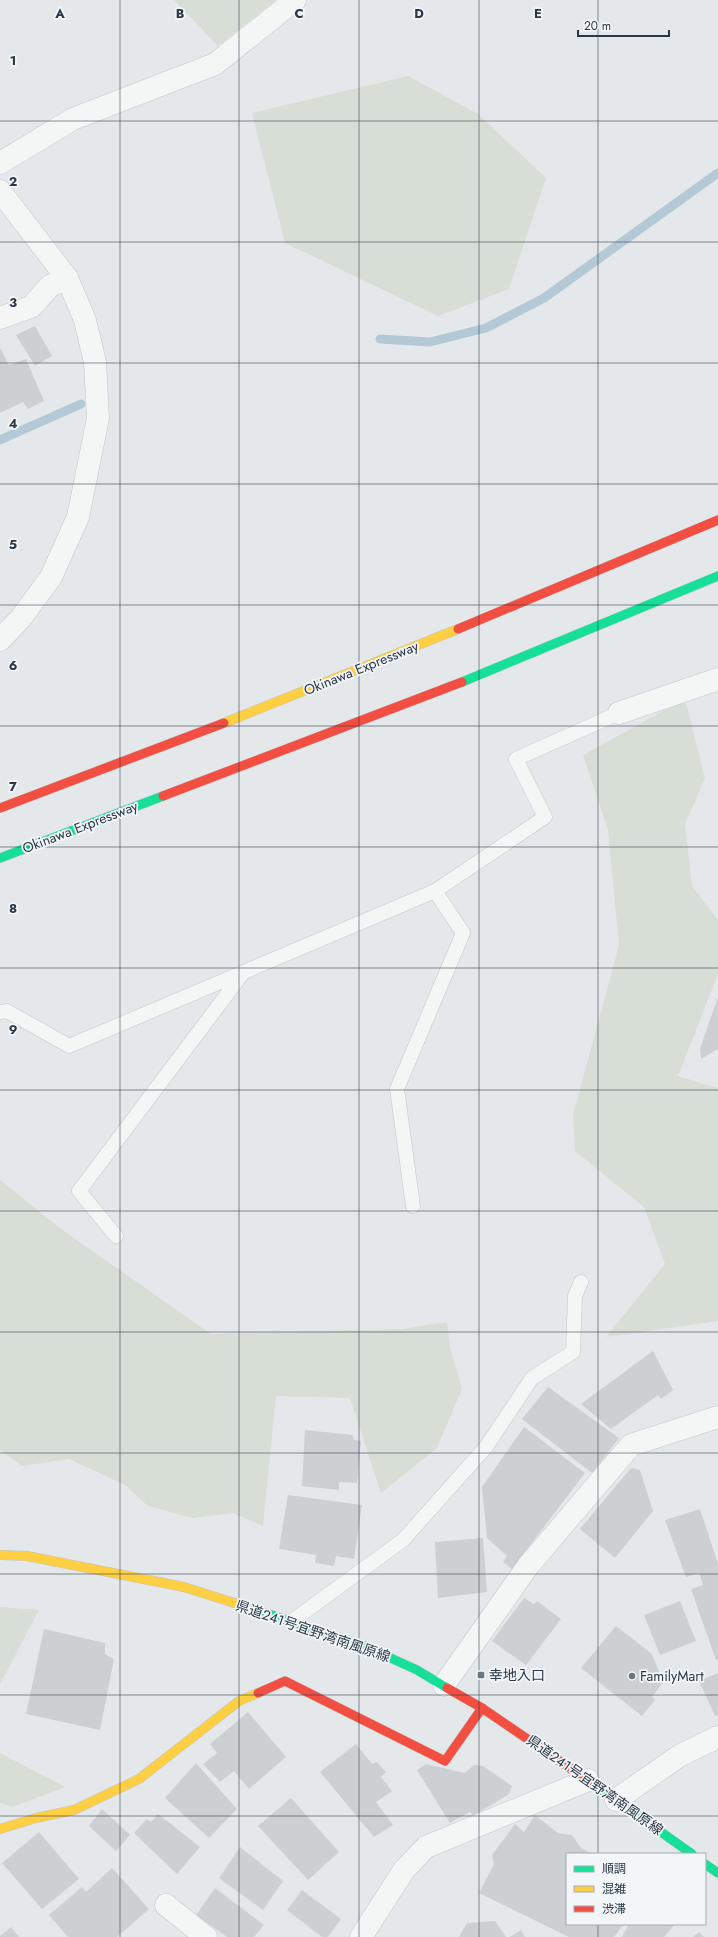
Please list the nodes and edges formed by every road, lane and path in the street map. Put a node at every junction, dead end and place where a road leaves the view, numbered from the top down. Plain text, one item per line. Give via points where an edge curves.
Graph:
1 (295, 0) edge
2 (0, 163) edge
3 (0, 191) edge
4 (67, 278) junction
5 (0, 318) edge
6 (718, 520) edge
7 (718, 576) edge
8 (0, 640) edge
9 (718, 679) edge
10 (619, 713) joint
11 (0, 808) edge
12 (0, 858) edge
13 (435, 891) junction
14 (243, 972) junction
15 (0, 1012) edge
16 (414, 1206) dead end
17 (116, 1236) dead end
18 (581, 1282) dead end
19 (718, 1417) edge
20 (0, 1555) edge
21 (292, 1621) junction
22 (444, 1685) junction
23 (482, 1708) junction
24 (718, 1737) edge
25 (588, 1780) junction
26 (616, 1800) junction
27 (0, 1829) edge
28 (691, 1853) edge
29 (706, 1865) edge
30 (718, 1874) edge
31 (166, 1905) dead end
32 (206, 1937) edge
33 (361, 1937) edge

1 - 2 street via 215,64 73,119
3 - 4 street
4 - 5 street via 50,286 31,307
4 - 8 street via 85,320 95,362 98,418 75,524 51,577 21,618
6 - 11 main road, Okinawa Expressway via 471,624 219,725
7 - 12 main road, Okinawa Expressway via 488,671
9 - 10 street
10 - 13 lane via 516,759 545,817
13 - 14 lane
13 - 16 lane via 463,933 397,1089
14 - 15 lane via 69,1046 7,1011
14 - 17 lane via 79,1191
18 - 21 lane via 575,1296 573,1352 532,1378 486,1447 403,1540
19 - 22 street via 631,1445 528,1566
20 - 21 main road, 県道241号宜野湾南風原線 via 27,1556 184,1587
21 - 22 main road, 県道241号宜野湾南風原線 via 362,1645
22 - 23 main road, 県道241号宜野湾南風原線
23 - 25 main road, 県道241号宜野湾南風原線
23 - 27 main road via 445,1761 285,1681 239,1701 139,1779 74,1810
24 - 26 street via 679,1756
25 - 26 main road, 県道241号宜野湾南風原線
25 - 33 street via 426,1847 404,1870
26 - 28 main road, 県道241号宜野湾南風原線
29 - 30 main road
31 - 32 street

